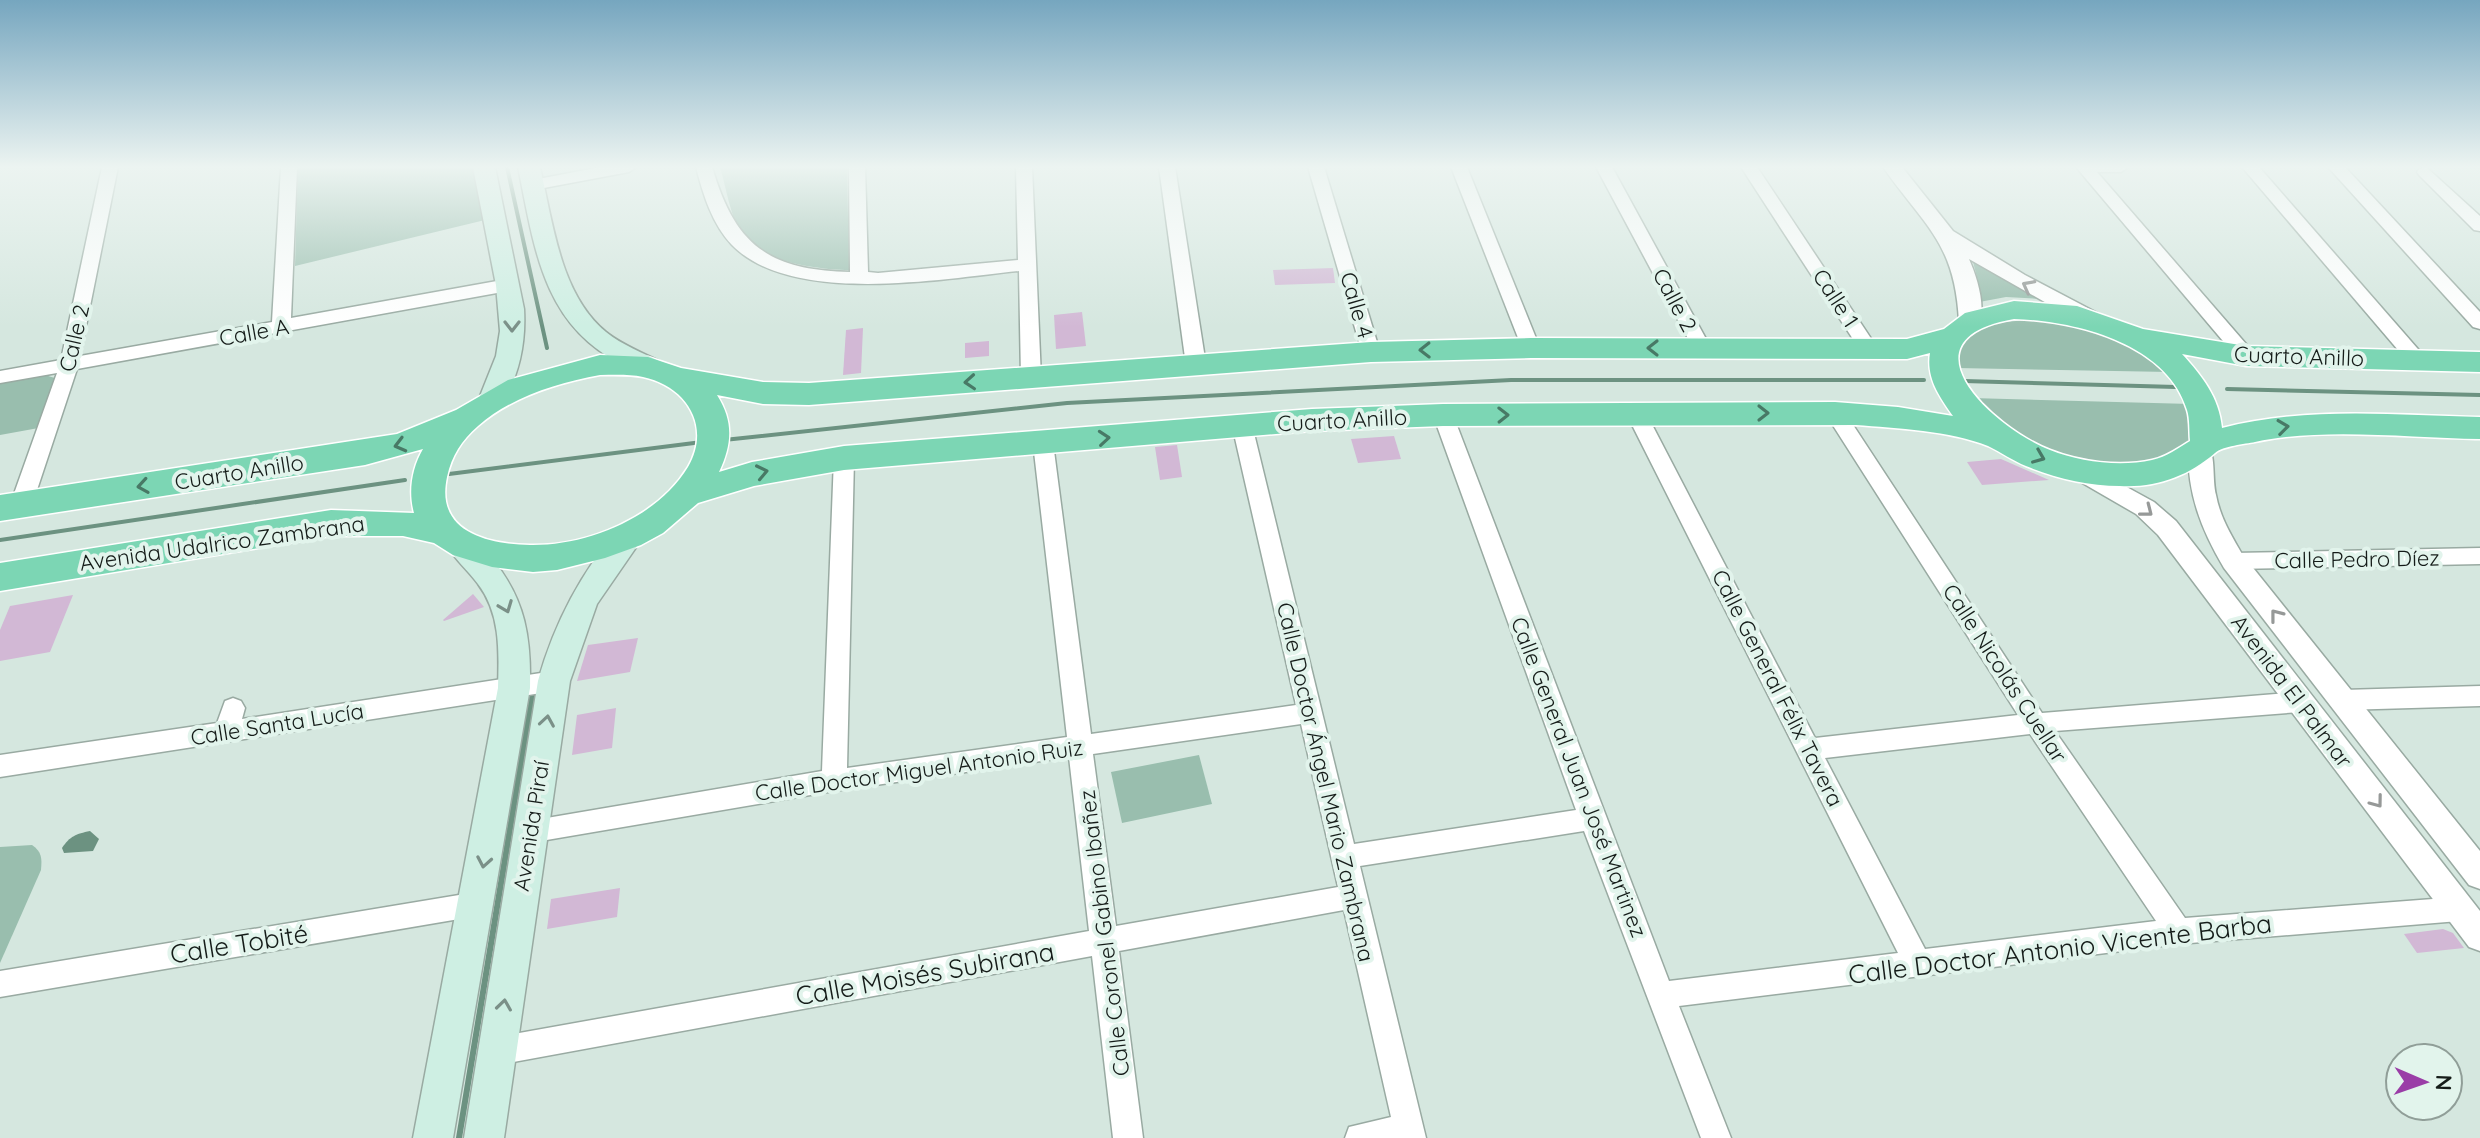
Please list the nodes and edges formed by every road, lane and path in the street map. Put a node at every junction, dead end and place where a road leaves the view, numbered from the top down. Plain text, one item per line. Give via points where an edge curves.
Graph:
1 (99, 220) edge
2 (286, 220) edge
3 (495, 220) edge
4 (542, 220) edge
5 (724, 220) edge
6 (858, 220) edge
7 (1026, 220) edge
8 (1175, 220) edge
9 (1332, 220) edge
10 (1480, 220) edge
11 (1633, 220) edge
12 (1784, 220) edge
13 (1933, 220) edge
14 (2130, 220) edge
15 (2296, 220) edge
16 (2385, 220) edge
17 (1944, 234) junction
18 (1027, 265) junction
19 (859, 279) junction
20 (508, 285) junction
21 (2480, 323) edge
22 (281, 327) junction
23 (2109, 327) junction
24 (1956, 340) junction
25 (1531, 348) junction
26 (1702, 348) junction
27 (1869, 349) junction
28 (1371, 352) junction
29 (2246, 356) junction
30 (2417, 360) junction
31 (2480, 362) edge
32 (69, 365) junction
33 (1196, 365) junction
34 (666, 373) junction
35 (0, 377) edge
36 (1031, 378) junction
37 (481, 408) junction
38 (1636, 413) junction
39 (1835, 413) junction
40 (1443, 415) junction
41 (1242, 425) junction
42 (2480, 428) edge
43 (2000, 438) junction
44 (1043, 443) junction
45 (2203, 446) junction
46 (844, 458) junction
47 (2081, 471) junction
48 (697, 480) junction
49 (10, 506) edge
50 (631, 533) junction
51 (453, 538) junction
52 (2480, 556) edge
53 (2233, 561) junction
54 (0, 577) edge
55 (2315, 665) junction
56 (2277, 670) junction
57 (534, 684) junction
58 (2480, 696) edge
59 (2343, 700) junction
60 (2300, 702) junction
61 (233, 708) dead end
62 (1309, 713) junction
63 (2036, 723) junction
64 (226, 732) junction
65 (1082, 747) junction
66 (1810, 749) junction
67 (0, 766) edge
68 (834, 780) junction
69 (1592, 819) junction
70 (529, 832) junction
71 (1344, 857) junction
72 (2479, 873) edge
73 (1354, 896) junction
74 (477, 904) junction
75 (2459, 909) junction
76 (2178, 931) junction
77 (2480, 936) edge
78 (1104, 942) junction
79 (1919, 965) junction
80 (0, 984) edge
81 (1662, 995) junction
82 (497, 1051) junction
83 (1410, 1133) edge
84 (433, 1138) edge
85 (484, 1138) edge
86 (1128, 1138) edge
87 (1360, 1138) edge
88 (1716, 1138) edge

1 - 32 street, Calle 2
2 - 22 street
3 - 20 main road
4 - 34 main road via 558,280 576,317 622,354
5 - 19 street via 740,244 762,258 802,273
6 - 19 street
7 - 18 street
8 - 33 street
9 - 28 street, Calle 4
10 - 25 street
11 - 26 street, Calle 2
12 - 27 street, Calle 1
13 - 17 street
14 - 29 street
15 - 30 street
16 - 21 street
23 -> 17 street via 2017,280
17 - 24 street via 1968,285
18 - 19 street
18 - 36 street
20 - 22 street, Calle A
20 -> 37 main road via 511,350
22 - 32 street, Calle A
23 - 24 highway via 2069,314 2027,310 1990,314
23 - 29 highway, Cuarto Anillo
23 - 45 highway via 2178,368 2202,402 2209,423
24 - 27 highway
24 - 43 highway via 1945,374 1958,400
26 -> 25 highway
25 -> 28 highway
26 - 27 highway
28 - 33 highway
29 - 30 highway, Cuarto Anillo
30 - 31 highway, Cuarto Anillo
32 - 35 street, Calle A
32 - 49 street, Calle 2
33 - 36 highway
36 -> 34 highway via 809,394 763,393
34 - 37 highway via 627,365 572,369 530,382
34 - 48 highway via 696,389 714,418 715,440
37 -> 49 highway, Cuarto Anillo via 405,444 365,453
37 - 51 highway via 452,434 428,477 427,499 434,519
38 -> 39 highway, Cuarto Anillo
40 -> 38 highway, Cuarto Anillo
38 - 66 street, Calle General Félix Tavera
39 - 43 highway, Cuarto Anillo via 1940,422
39 - 63 street, Calle Nicolás Cuellar
40 - 41 highway, Cuarto Anillo
40 - 69 street, Calle General Juan José Martinez
44 -> 41 highway, Cuarto Anillo
41 - 62 street, Calle Doctor Ángel Mario Zambrana
45 -> 42 highway via 2304,424
43 -> 47 highway
44 - 46 highway, Cuarto Anillo
44 - 65 street, Calle Coronel Gabino Ibañez
45 - 47 highway via 2181,464 2153,473
45 - 53 street, Avenida El Palmar via 2199,475 2206,512
48 -> 46 highway, Cuarto Anillo
46 - 68 street
47 -> 56 street, Avenida El Palmar via 2145,508 2167,528
48 - 50 highway via 662,515
50 - 51 highway via 583,551 522,559 489,554
50 - 57 main road, Avenida Piraí via 585,593
51 - 54 highway, Avenida Udalrico Zambrana via 403,523 331,523
51 -> 57 main road, Avenida Piraí via 487,571 506,601
52 - 53 street, Calle Pedro Díez
55 -> 53 street, Avenida El Palmar
55 - 56 street via 2287,662
55 - 59 street, Avenida El Palmar
56 - 60 street, Avenida El Palmar
57 - 64 street, Calle Santa Lucía
70 -> 57 main road, Avenida Piraí
57 -> 74 main road, Avenida Piraí
58 - 59 street
59 - 72 street, Avenida El Palmar
60 - 63 street
60 -> 75 street, Avenida El Palmar
61 - 64 street
62 - 65 street, Calle Doctor Miguel Antonio Ruiz
62 - 71 street, Calle Doctor Ángel Mario Zambrana
63 - 66 street
63 - 76 street, Calle Nicolás Cuellar
64 - 67 street, Calle Santa Lucía
65 - 68 street, Calle Doctor Miguel Antonio Ruiz
65 - 78 street, Calle Coronel Gabino Ibañez
66 - 79 street, Calle General Félix Tavera
68 - 70 street, Calle Doctor Miguel Antonio Ruiz
69 - 71 street
69 - 81 street, Calle General Juan José Martinez
82 -> 70 main road, Avenida Piraí
71 - 73 street, Calle Doctor Ángel Mario Zambrana
73 - 78 street, Calle Moisés Subirana
73 - 83 street, Calle Doctor Ángel Mario Zambrana
74 - 80 street, Calle Tobité
74 - 84 main road, Avenida Piraí
75 - 76 street, Calle Doctor Antonio Vicente Barba
75 - 77 street, Avenida El Palmar
76 - 79 street, Calle Doctor Antonio Vicente Barba
78 - 82 street, Calle Moisés Subirana
78 - 86 street, Calle Coronel Gabino Ibañez
79 - 81 street, Calle Doctor Antonio Vicente Barba
81 - 88 street, Calle General Juan José Martinez
82 - 85 main road, Avenida Piraí
83 - 87 street

